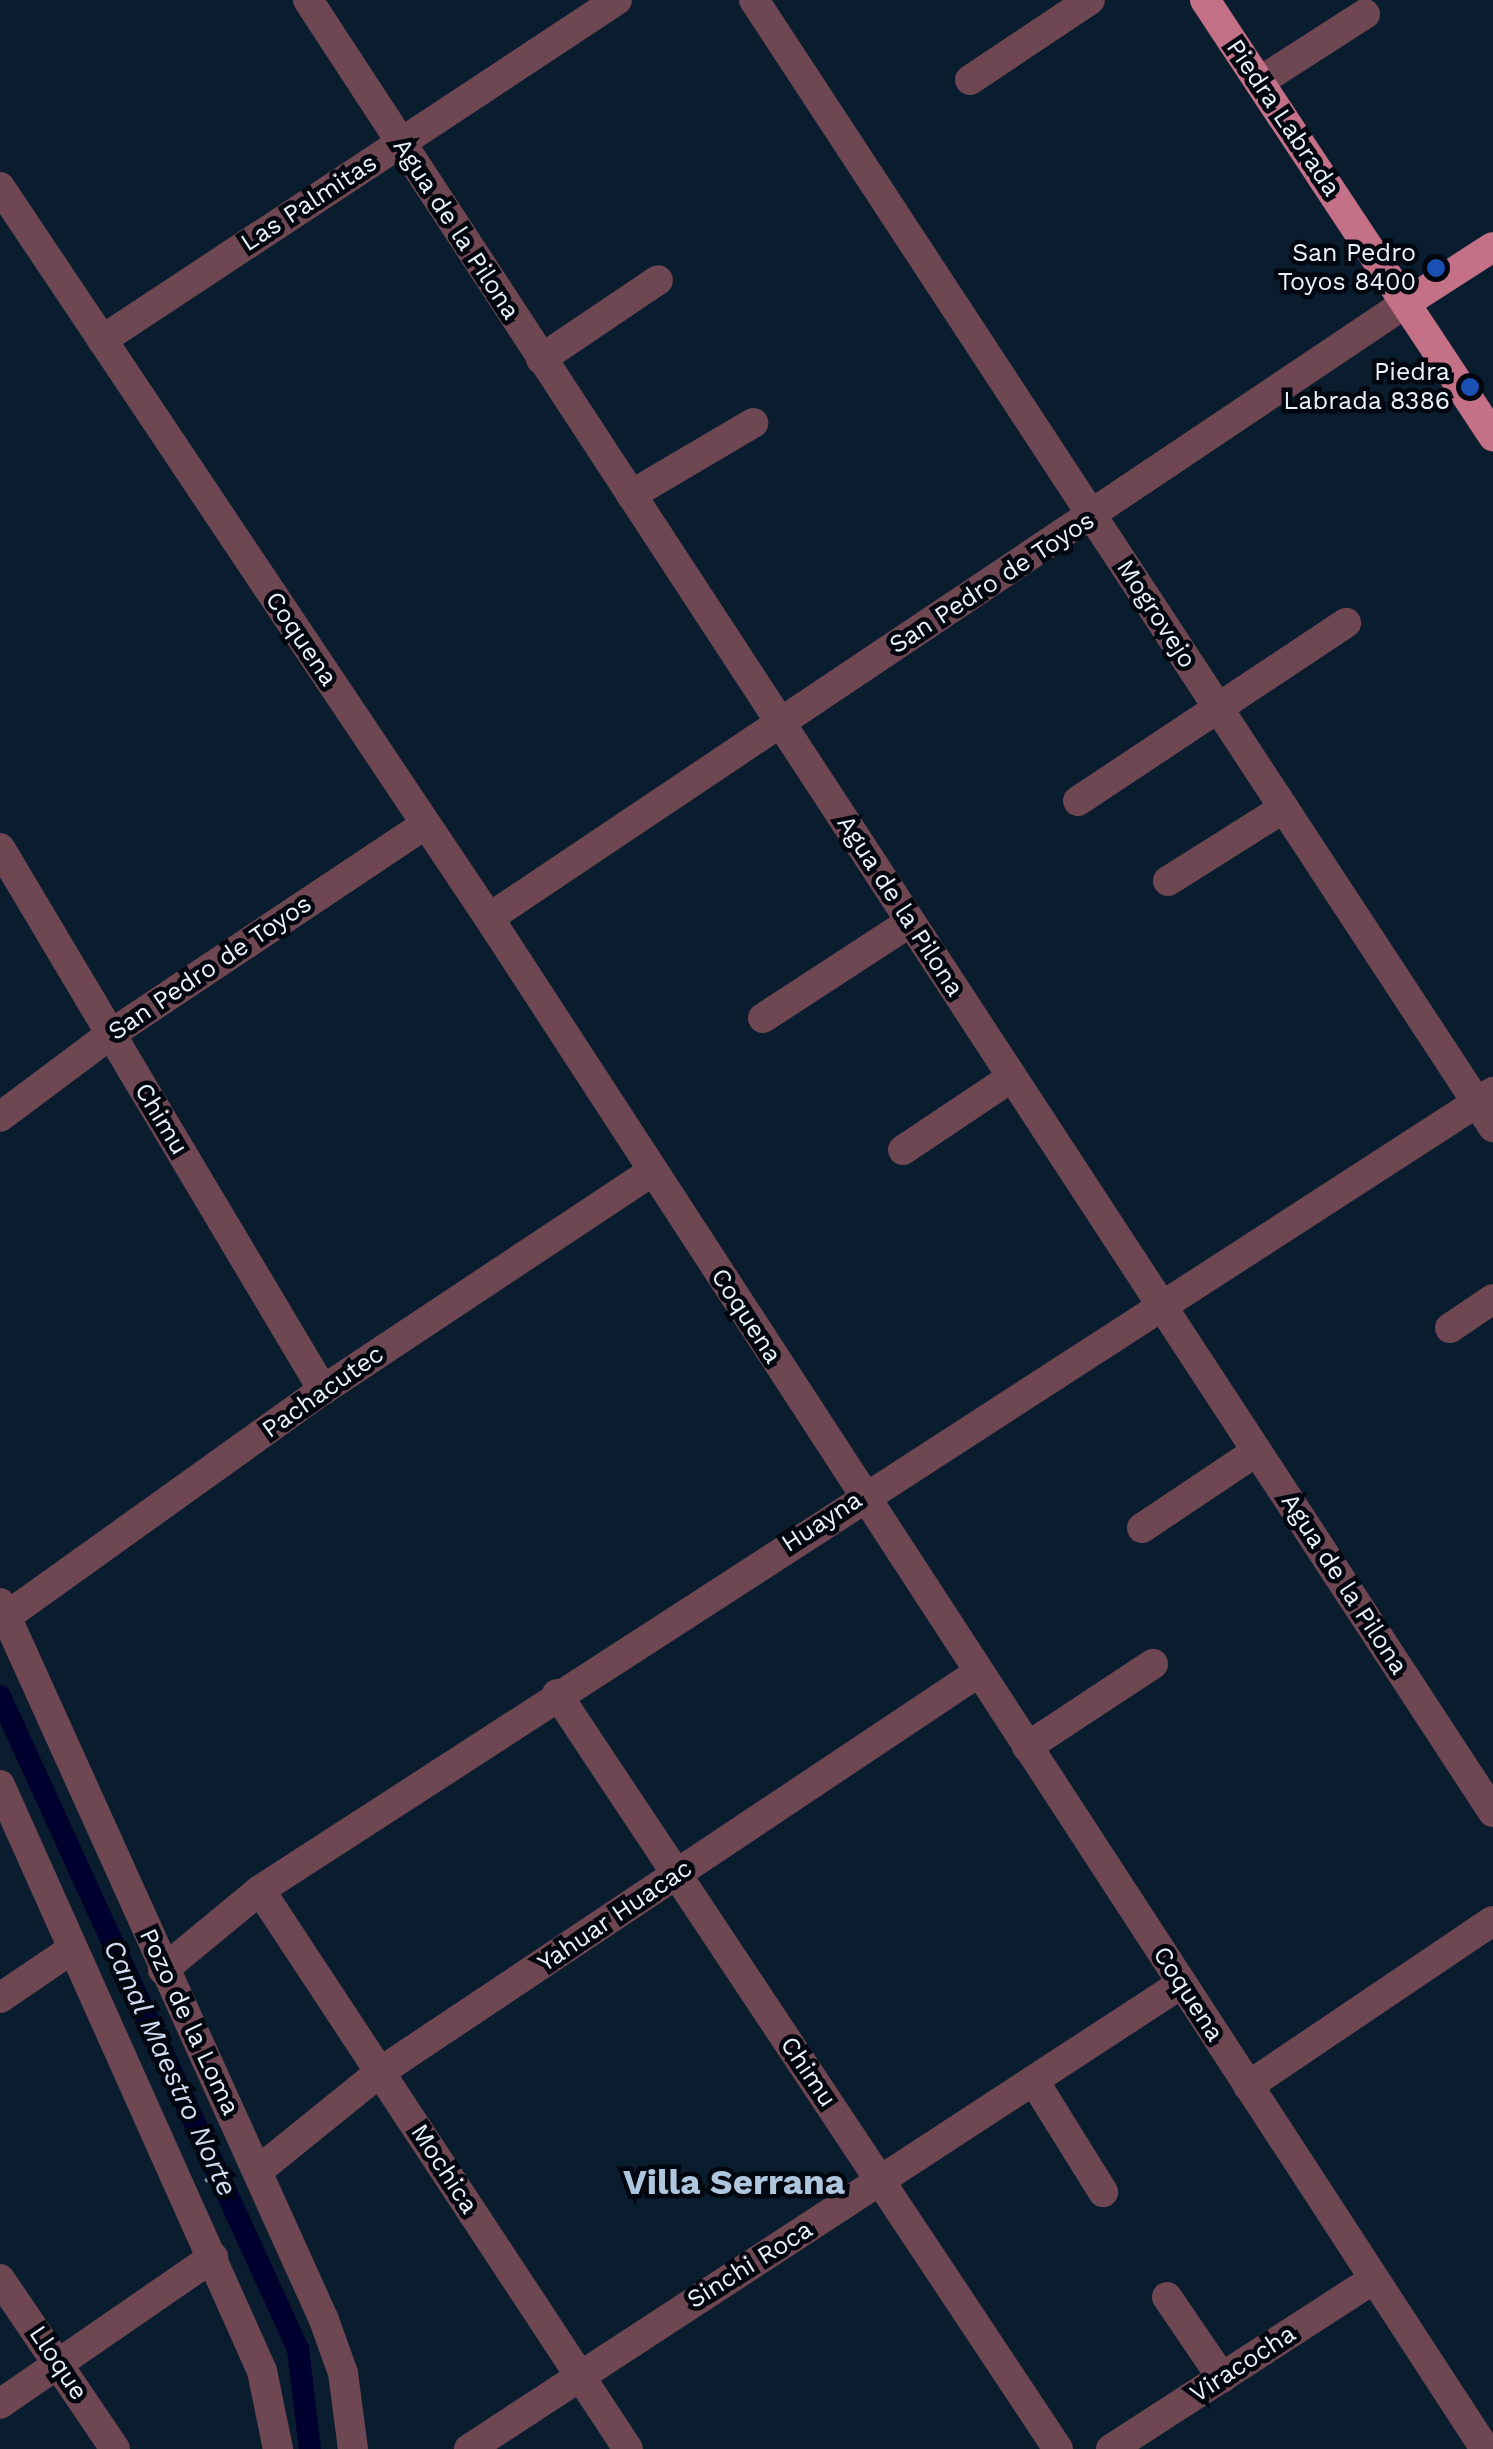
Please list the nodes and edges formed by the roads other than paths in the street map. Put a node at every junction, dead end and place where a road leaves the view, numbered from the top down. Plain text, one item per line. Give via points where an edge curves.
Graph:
1 (308, 0) edge
2 (617, 0) edge
3 (754, 0) edge
4 (1090, 0) edge
5 (1206, 0) edge
6 (1364, 14) dead end
7 (970, 80) dead end
8 (1258, 82) junction
9 (400, 143) junction
10 (0, 187) edge
11 (1493, 247) edge
12 (658, 280) dead end
13 (1406, 304) junction
14 (102, 340) junction
15 (542, 359) junction
16 (752, 422) dead end
17 (1493, 436) edge
18 (631, 495) junction
19 (1093, 517) junction
20 (1346, 622) dead end
21 (1220, 710) junction
22 (780, 723) junction
23 (1078, 801) dead end
24 (1284, 808) junction
25 (424, 824) junction
26 (0, 848) edge
27 (1168, 881) dead end
28 (489, 918) junction
29 (910, 922) junction
30 (764, 1018) dead end
31 (110, 1034) junction
32 (1012, 1077) junction
33 (1488, 1107) edge
34 (0, 1117) edge
35 (903, 1150) dead end
36 (652, 1170) junction
37 (1493, 1300) edge
38 (1158, 1306) junction
39 (1450, 1328) dead end
40 (323, 1390) junction
41 (1256, 1451) junction
42 (863, 1495) junction
43 (1142, 1528) dead end
44 (2, 1615) edge
45 (1152, 1664) dead end
46 (979, 1672) junction
47 (557, 1694) junction
48 (1027, 1746) junction
49 (0, 1785) edge
50 (1493, 1812) edge
51 (676, 1874) junction
52 (260, 1890) junction
53 (1493, 1922) edge
54 (72, 1949) junction
55 (163, 1970) junction
56 (1181, 1984) junction
57 (0, 1998) edge
58 (380, 2072) junction
59 (1034, 2081) junction
60 (1248, 2086) junction
61 (250, 2167) junction
62 (881, 2182) junction
63 (1103, 2192) dead end
64 (212, 2257) junction
65 (0, 2279) edge
66 (1374, 2280) junction
67 (1166, 2297) dead end
68 (58, 2362) junction
69 (578, 2374) junction
70 (1222, 2378) junction
71 (0, 2404) edge
72 (115, 2449) edge
73 (278, 2449) edge
74 (353, 2449) edge
75 (469, 2449) edge
76 (628, 2449) edge
77 (1058, 2449) edge
78 (1112, 2449) edge
79 (1485, 2449) edge

1 - 9 street, Agua de la Pilona
2 - 9 street, Las Palmitas
3 - 19 street, Mogrovejo
4 - 7 street
5 - 8 main road, Piedra Labrada
6 - 8 street
8 - 13 main road, Piedra Labrada
9 - 14 street, Las Palmitas
9 - 15 street, Agua de la Pilona
10 - 14 street, Coquena
11 - 13 main road, San Pedro de Toyos
12 - 15 street
13 - 17 main road, Piedra Labrada
13 - 19 street, San Pedro de Toyos
14 - 25 street, Coquena
15 - 18 street, Agua de la Pilona
16 - 18 street
18 - 22 street, Agua de la Pilona
19 - 21 street, Mogrovejo
19 - 22 street, San Pedro de Toyos
20 - 21 street
21 - 23 street
21 - 24 street, Mogrovejo
22 - 28 street, San Pedro de Toyos
22 - 29 street, Agua de la Pilona
24 - 27 street
24 - 33 street, Mogrovejo
25 - 28 street, Coquena
25 - 31 street, San Pedro de Toyos
26 - 31 street, Chimu
28 - 36 street, Coquena
29 - 30 street
29 - 32 street, Agua de la Pilona
31 - 34 street, San Pedro de Toyos
31 - 40 street, Chimu
32 - 35 street
32 - 38 street, Agua de la Pilona
33 - 38 street, Huayna
36 - 40 street, Pachacutec
36 - 42 street, Coquena
37 - 39 street
38 - 41 street, Agua de la Pilona
38 - 42 street, Huayna
40 - 44 street, Pachacutec
41 - 43 street
41 - 50 street, Agua de la Pilona
42 - 46 street, Coquena
42 - 47 street, Huayna
44 - 55 street, Pozo de la Loma
45 - 48 street
46 - 48 street, Coquena
46 - 51 street, Yahuar Huacac
47 - 51 street, Chimu
47 - 52 street, Huayna
48 - 56 street, Coquena
49 - 54 street
51 - 58 street, Yahuar Huacac
51 - 62 street, Chimu
52 - 55 street, Huayna
52 - 58 street, Mochica
53 - 60 street
54 - 57 street
54 - 64 street
55 - 61 street, Pozo de la Loma
56 - 59 street, Sinchi Roca
56 - 60 street, Coquena
58 - 61 street, Yahuar Huacac
58 - 69 street, Mochica
59 - 62 street, Sinchi Roca
59 - 63 street
60 - 66 street, Coquena
61 - 74 street, Pozo de la Loma via 343,2373
62 - 69 street, Sinchi Roca
62 - 77 street, Chimu
64 - 68 street
64 - 73 street via 262,2371
65 - 68 street, Lloque
66 - 70 street, Viracocha
66 - 79 street, Coquena
67 - 70 street
68 - 71 street
68 - 72 street, Lloque
69 - 75 street, Sinchi Roca
69 - 76 street, Mochica
70 - 78 street, Viracocha

